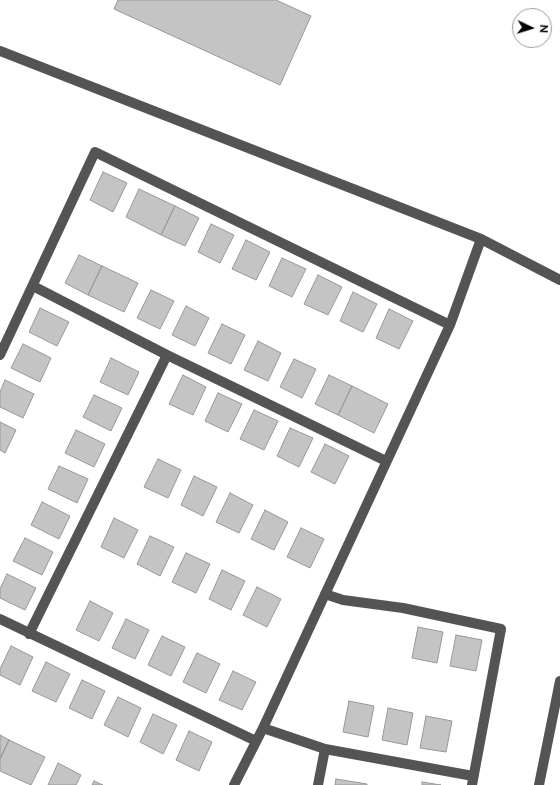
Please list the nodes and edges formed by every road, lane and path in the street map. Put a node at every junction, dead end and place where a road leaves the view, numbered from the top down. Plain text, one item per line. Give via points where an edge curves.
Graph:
1 (0, 51) edge
2 (481, 239) junction
3 (560, 280) edge
4 (33, 286) junction
5 (450, 325) junction
6 (0, 355) edge
7 (167, 355) junction
8 (386, 461) junction
9 (325, 594) junction
10 (0, 620) edge
11 (29, 634) junction
12 (560, 681) edge
13 (263, 728) junction
14 (256, 741) junction
15 (325, 749) junction
16 (473, 780) edge
17 (234, 785) edge
18 (318, 785) edge
19 (539, 785) edge

1 - 2 street
2 - 3 street
2 - 5 street
4 - 5 street via 95,152
4 - 6 street
4 - 7 street
5 - 8 street
7 - 8 street
7 - 11 street
8 - 9 street
9 - 13 street
9 - 16 street via 343,600 403,608 501,629
10 - 11 street
11 - 14 street
12 - 19 street
13 - 14 street
13 - 15 street
14 - 17 street
15 - 16 street
15 - 18 street

